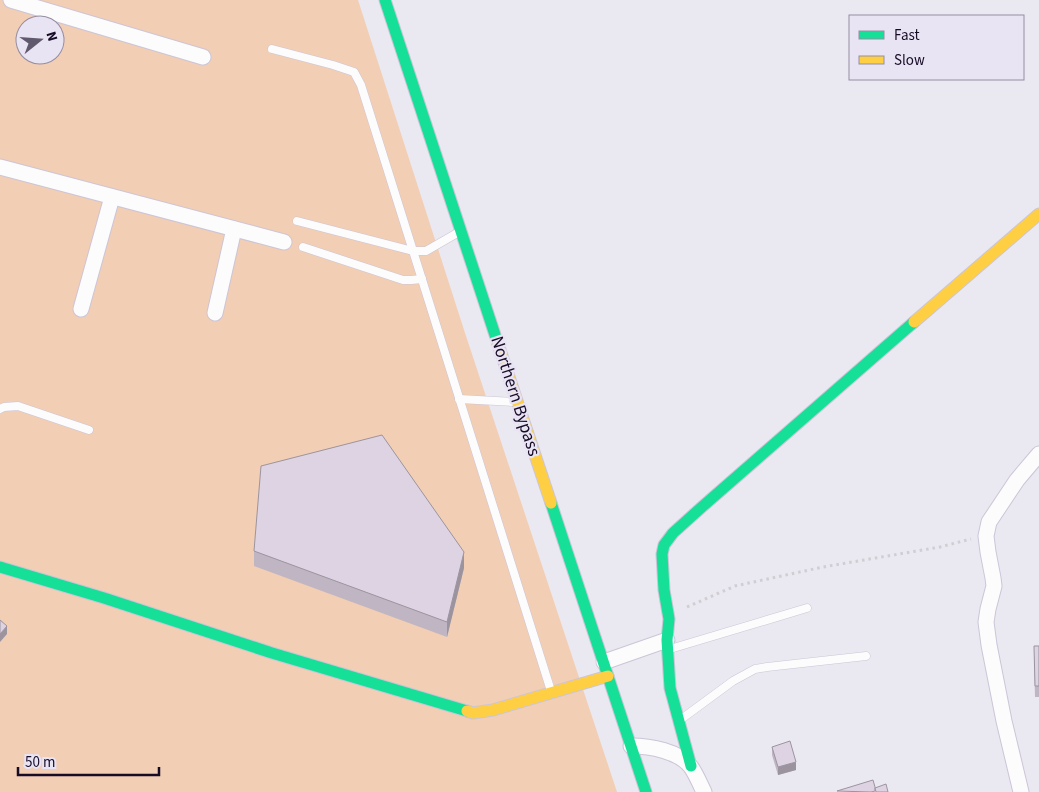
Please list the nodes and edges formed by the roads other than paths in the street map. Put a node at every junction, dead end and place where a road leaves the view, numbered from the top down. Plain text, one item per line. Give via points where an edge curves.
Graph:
1 (10, 0) edge
2 (385, 0) edge
3 (272, 49) dead end
4 (203, 57) dead end
5 (0, 167) edge
6 (112, 197) junction
7 (1039, 214) edge
8 (297, 221) dead end
9 (234, 229) junction
10 (461, 231) junction
11 (284, 242) dead end
12 (303, 247) dead end
13 (413, 251) junction
14 (422, 279) junction
15 (81, 309) dead end
16 (215, 313) dead end
17 (459, 399) junction
18 (518, 403) junction
19 (0, 409) edge
20 (89, 430) dead end
21 (1039, 454) edge
22 (0, 567) edge
23 (807, 608) dead end
24 (668, 645) junction
25 (866, 656) dead end
26 (606, 669) junction
27 (551, 692) junction
28 (679, 721) junction
29 (632, 746) junction
30 (691, 766) junction
31 (646, 792) edge
32 (704, 792) edge
33 (1021, 792) edge

1 - 4 street
2 - 10 street, Northern Bypass
3 - 13 lane via 354,72 361,85
5 - 6 street
6 - 9 street
6 - 15 street
7 - 24 street via 673,532 662,554 669,619
8 - 13 lane
9 - 11 street
9 - 16 street
10 - 13 lane via 426,251
10 - 18 street, Northern Bypass
12 - 14 lane via 403,280
13 - 14 lane
14 - 17 lane
17 - 18 lane
17 - 27 lane
18 - 26 street, Northern Bypass
19 - 20 lane via 18,406
21 - 33 street via 989,522 986,536 994,578 986,622 989,645
22 - 27 street via 473,713
23 - 24 lane
24 - 26 street
24 - 28 street via 670,688
25 - 28 lane via 755,669 733,681
26 - 27 street
26 - 29 street, Northern Bypass
28 - 30 street
29 - 30 street via 660,750
29 - 31 street, Northern Bypass
30 - 32 street

